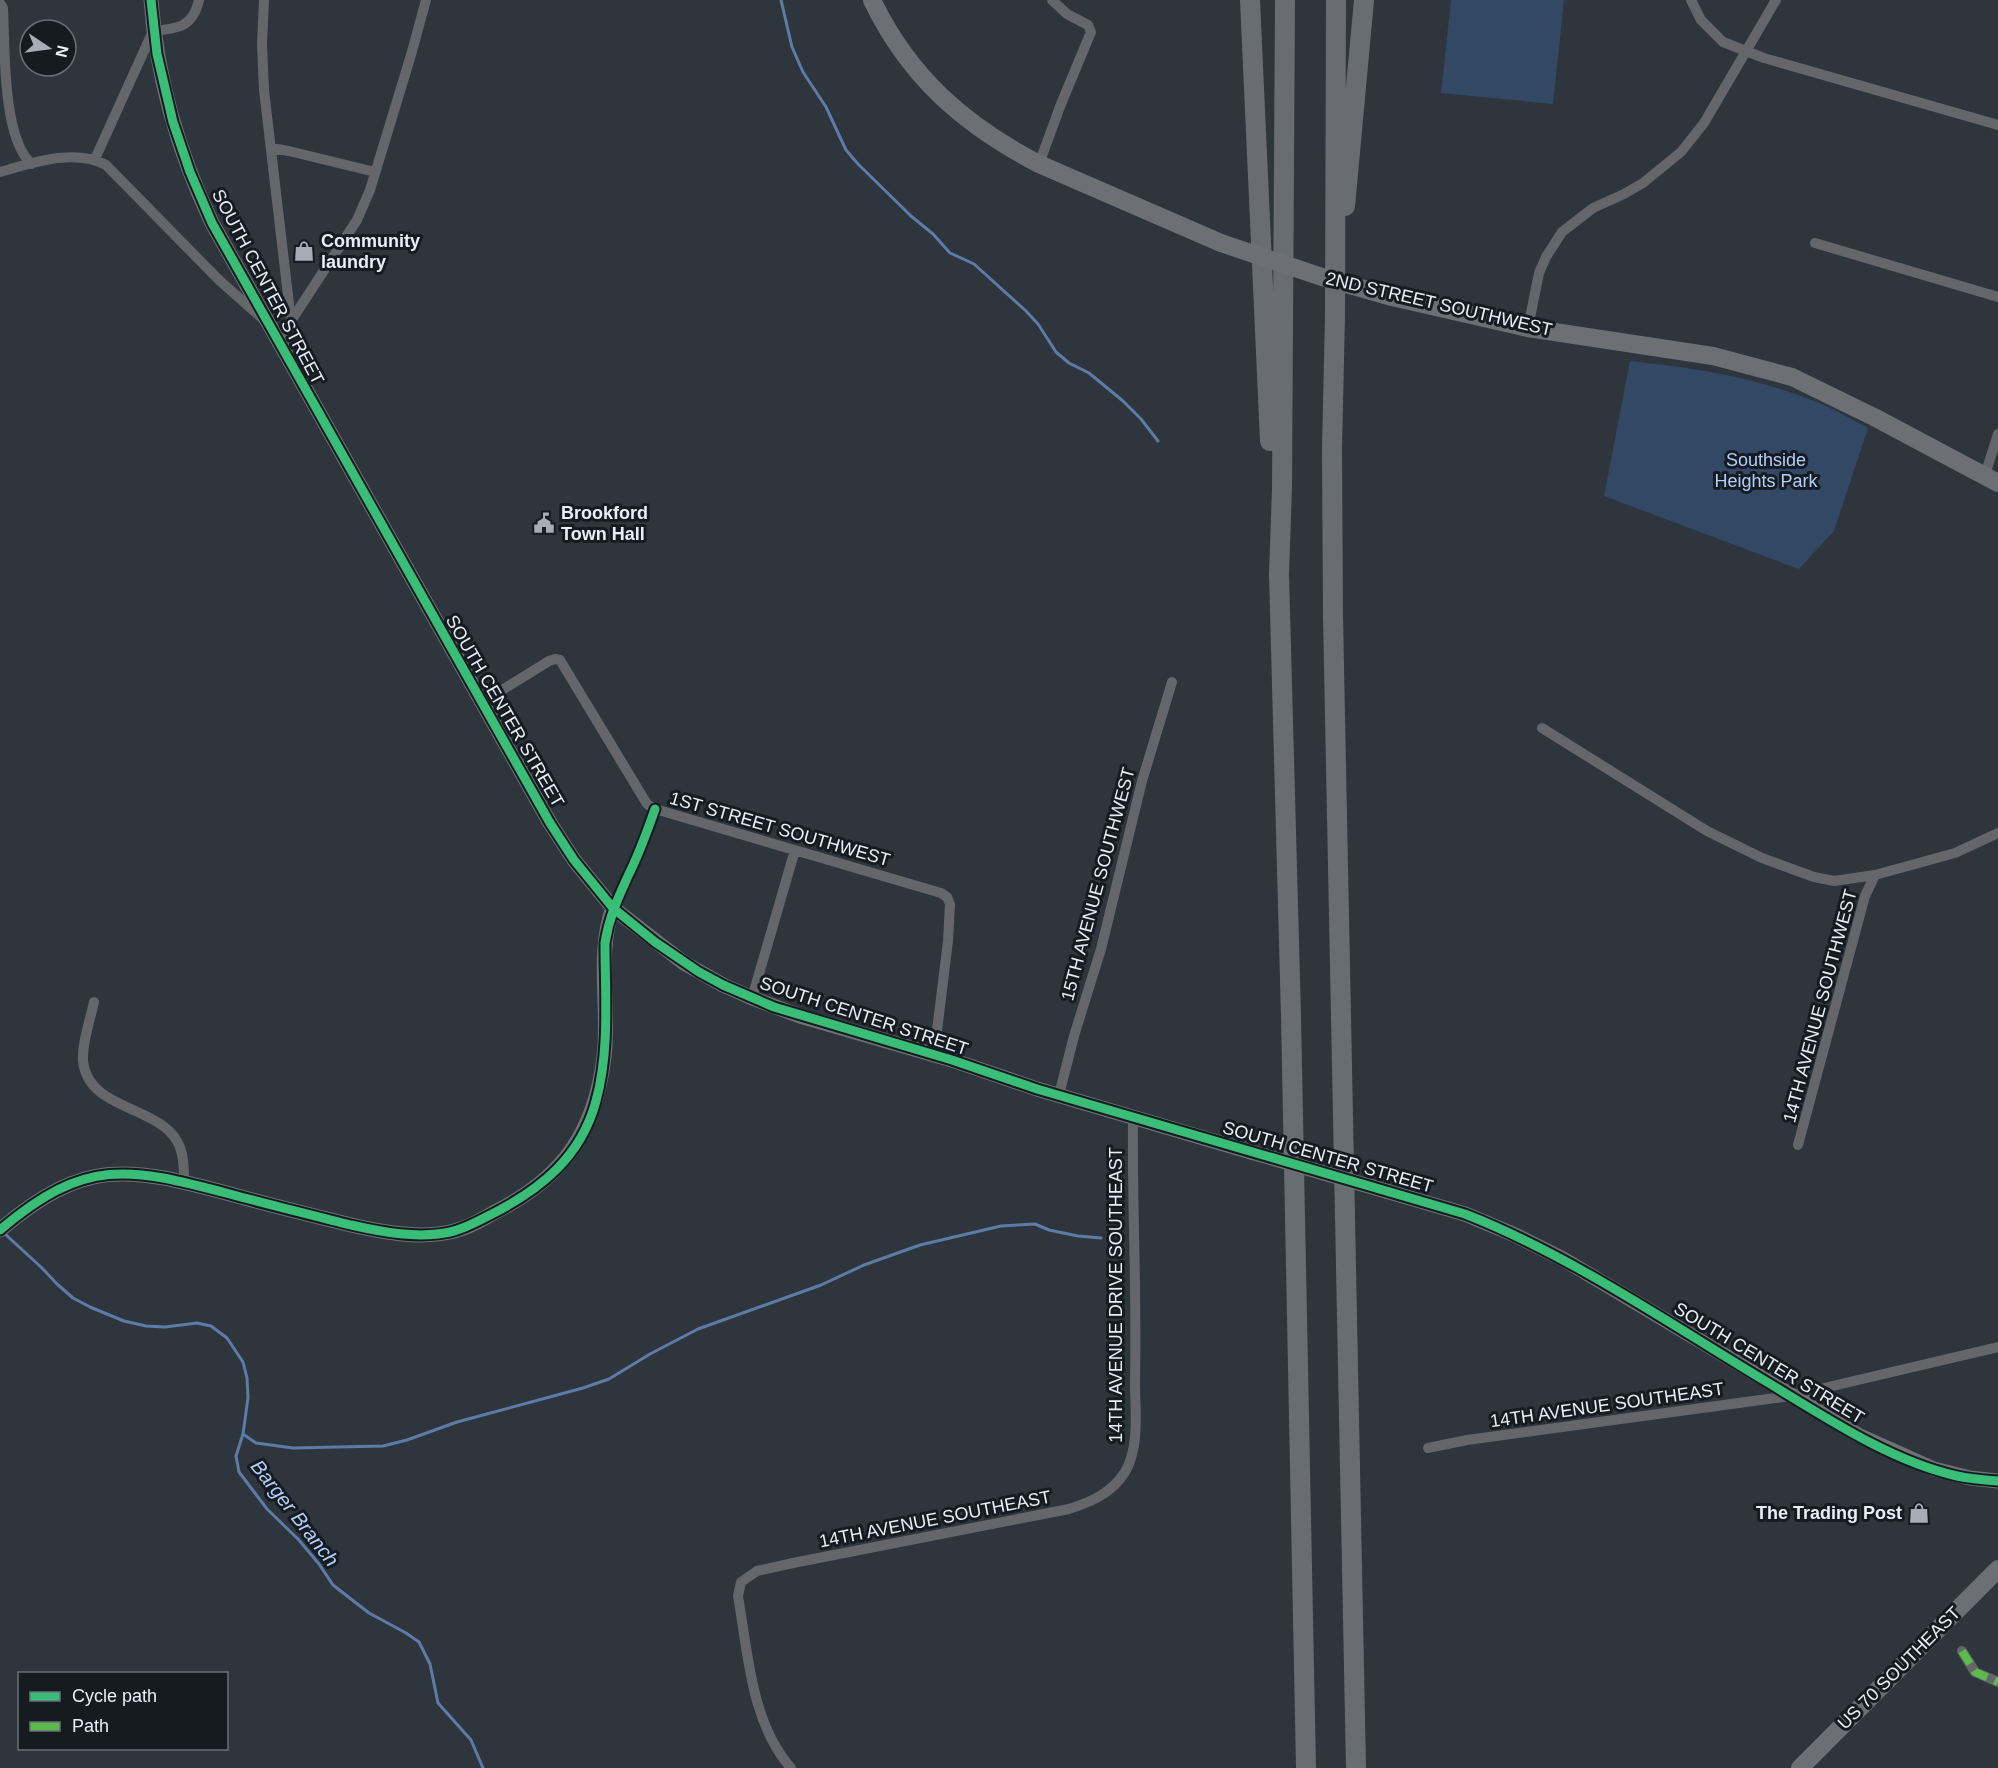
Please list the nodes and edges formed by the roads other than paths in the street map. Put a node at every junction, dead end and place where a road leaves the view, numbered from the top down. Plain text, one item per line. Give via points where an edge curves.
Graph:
1 (151, 0) edge
2 (199, 0) edge
3 (264, 0) edge
4 (426, 0) edge
5 (1052, 0) edge
6 (1250, 0) edge
7 (1285, 0) edge
8 (1336, 0) edge
9 (1364, 0) edge
10 (1691, 0) edge
11 (1776, 0) edge
12 (875, 2) edge
13 (0, 3) edge
14 (153, 31) junction
15 (1746, 51) junction
16 (2, 68) edge
17 (1998, 125) edge
18 (271, 148) junction
19 (95, 159) junction
20 (32, 164) junction
21 (1039, 164) junction
22 (0, 172) edge
23 (375, 172) junction
24 (1815, 243) dead end
25 (1998, 297) edge
26 (1335, 316) junction
27 (291, 321) junction
28 (267, 322) junction
29 (1528, 328) junction
30 (283, 350) junction
31 (1998, 434) edge
32 (1991, 479) edge
33 (1280, 533) junction
34 (1172, 682) dead end
35 (481, 703) junction
36 (1542, 728) dead end
37 (655, 809) junction
38 (1998, 833) edge
39 (795, 850) junction
40 (1875, 875) junction
41 (613, 908) junction
42 (752, 998) junction
43 (94, 1002) dead end
44 (934, 1055) junction
45 (1059, 1095) junction
46 (1133, 1117) junction
47 (1798, 1145) dead end
48 (184, 1182) junction
49 (0, 1230) edge
50 (1998, 1347) edge
51 (1790, 1396) junction
52 (1428, 1448) dead end
53 (1126, 1471) joint
54 (1998, 1481) edge
55 (1998, 1569) edge
56 (1962, 1651) dead end
57 (1998, 1682) edge
58 (791, 1768) edge
59 (1306, 1768) edge
60 (1356, 1768) edge
61 (1800, 1768) edge

1 - 14 street, SOUTH CENTER STREET
2 - 14 street via 187,23 176,30
3 - 18 street via 262,56
4 - 23 street
5 - 21 street via 1091,28
6 - 33 highway via 1268,415
7 - 33 highway
8 - 26 highway
9 - 26 highway
10 - 15 street via 1715,36
11 - 15 street
12 - 21 main road, 2ND STREET SOUTHWEST via 894,41 936,93 971,123
13 - 16 street
14 - 19 street
14 - 28 street, SOUTH CENTER STREET via 173,122 190,172 212,223
15 - 17 street
15 - 29 street via 1704,123 1681,152 1644,183 1593,208 1562,232 1539,273
16 - 20 street via 13,123
18 - 23 street
18 - 27 street
19 - 20 street
19 - 28 street via 106,165 219,280
20 - 22 street
21 - 29 main road, 2ND STREET SOUTHWEST, bridge via 1221,243 1322,277
23 - 27 street via 357,220
24 - 25 street
26 - 60 highway via 1334,627
27 - 30 street
28 - 30 street, SOUTH CENTER STREET
29 - 32 main road, 2ND STREET SOUTHWEST via 1713,356 1792,376
30 - 35 street, SOUTH CENTER STREET
31 - 32 street
33 - 59 highway
34 - 45 street, 15TH AVENUE SOUTHWEST
35 - 37 street via 549,661 560,660 647,804
35 - 41 street, SOUTH CENTER STREET via 560,841
36 - 40 street via 1689,821 1762,858 1834,881
37 - 39 street, 1ST STREET SOUTHWEST
37 - 41 street
38 - 40 street via 1955,853
39 - 42 street
39 - 44 street, 1ST STREET SOUTHWEST via 947,897 950,904 945,976
40 - 47 street, 14TH AVENUE SOUTHWEST via 1865,896
41 - 42 street, SOUTH CENTER STREET via 684,963
41 - 48 street via 605,943 604,1055 595,1104 562,1164 519,1200 449,1233 405,1234 351,1225
42 - 44 street, SOUTH CENTER STREET
43 - 48 street via 84,1047 87,1075 104,1095 167,1128 180,1149
44 - 45 street, SOUTH CENTER STREET
45 - 46 street, SOUTH CENTER STREET
46 - 51 street, SOUTH CENTER STREET, bridge via 1465,1214 1563,1259
46 - 53 street, 14TH AVENUE DRIVE SOUTHEAST via 1136,1340 1134,1432
48 - 49 street via 136,1173 92,1177 45,1195
50 - 51 street
51 - 52 street, 14TH AVENUE SOUTHEAST
51 - 54 street, SOUTH CENTER STREET via 1858,1436 1934,1469
53 - 58 street, 14TH AVENUE SOUTHEAST via 1096,1500 1069,1509 757,1570 741,1582 738,1596 759,1712 772,1744
55 - 61 main road, US 70 SOUTHEAST
56 - 57 street via 1975,1671

